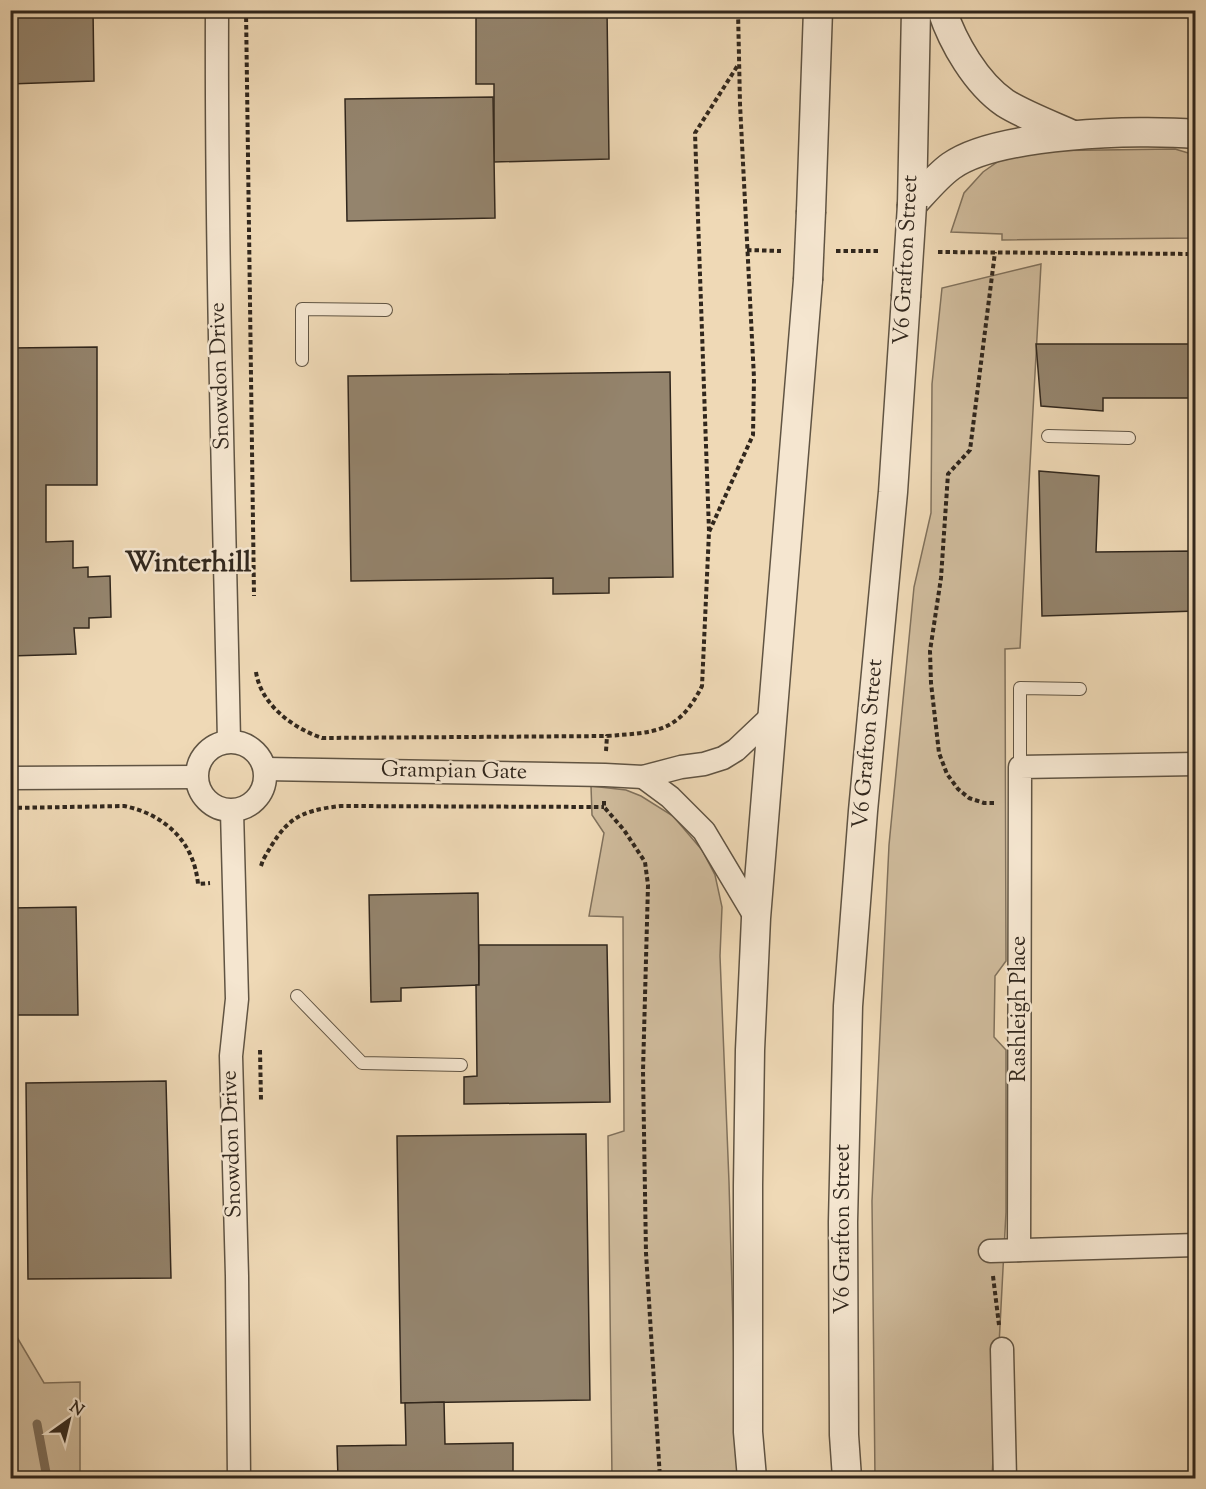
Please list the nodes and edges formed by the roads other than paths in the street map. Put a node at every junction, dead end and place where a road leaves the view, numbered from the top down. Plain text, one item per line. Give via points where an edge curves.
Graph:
1 (217, 10) edge
2 (818, 10) edge
3 (916, 10) edge
4 (942, 10) edge
5 (1196, 134) edge
6 (1072, 135) junction
7 (912, 205) junction
8 (386, 310) dead end
9 (302, 360) dead end
10 (1048, 436) dead end
11 (1129, 438) dead end
12 (1080, 689) dead end
13 (774, 714) junction
14 (229, 741) junction
15 (1196, 764) edge
16 (1020, 767) junction
17 (266, 769) junction
18 (196, 777) junction
19 (643, 777) junction
20 (10, 778) edge
21 (232, 811) junction
22 (756, 918) junction
23 (297, 996) dead end
24 (461, 1065) dead end
25 (1196, 1245) edge
26 (1019, 1250) junction
27 (990, 1251) road end
28 (1002, 1349) road end
29 (238, 1479) edge
30 (752, 1479) edge
31 (847, 1479) edge
32 (1005, 1479) edge

1 - 14 street, Snowdon Drive via 216,196
2 - 13 street, bridge via 808,280
3 - 7 street, V6 Grafton Street
4 - 6 street via 975,74 1005,102
5 - 6 street
6 - 7 street via 986,150 952,165
7 - 31 street, V6 Grafton Street, bridge via 893,492 848,1006 843,1222
8 - 9 lane via 302,309
10 - 11 lane
12 - 16 lane via 1020,688
13 - 19 street, Grampian Gate via 723,758
13 - 22 street
14 - 17 street via 245,744 259,755
14 - 18 street via 209,749 201,758
15 - 16 street
16 - 26 street, Rashleigh Place
17 - 19 street, Grampian Gate
17 - 21 street via 266,781 256,800
18 - 20 street
18 - 21 street via 204,798 218,808
19 - 22 street via 704,831
21 - 29 street, Snowdon Drive via 237,999 231,1056
22 - 30 street via 748,1185 748,1432
23 - 24 lane via 362,1063
25 - 26 street
26 - 27 street
28 - 32 street

